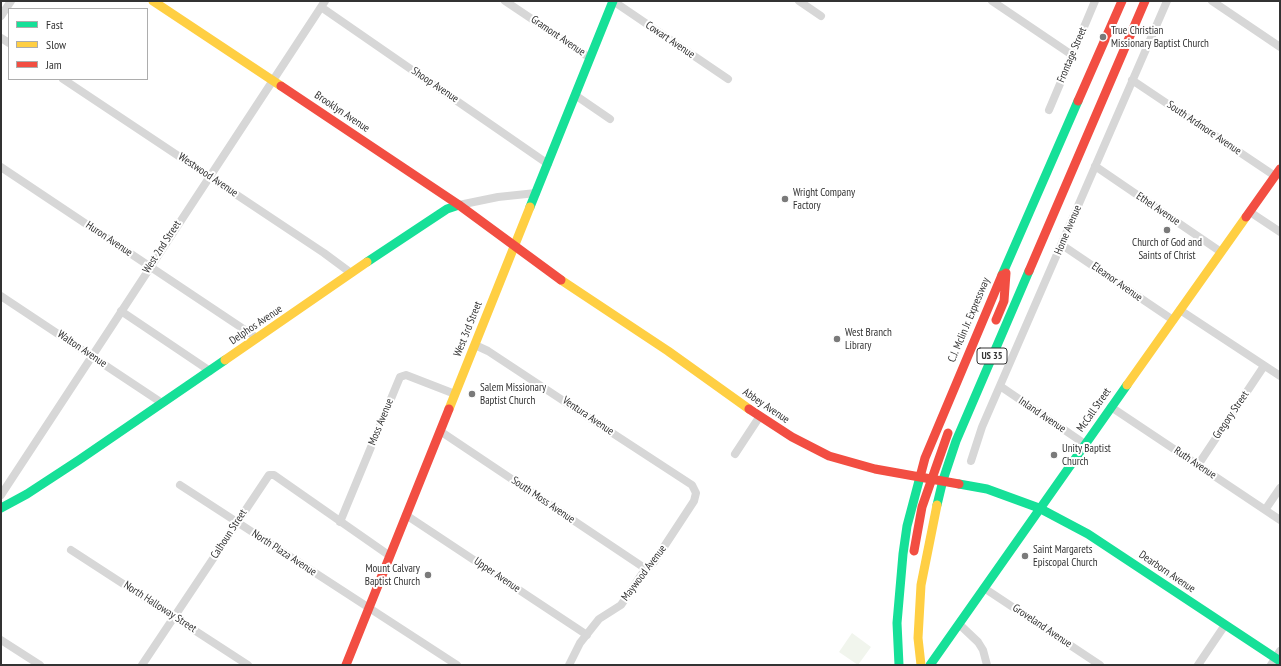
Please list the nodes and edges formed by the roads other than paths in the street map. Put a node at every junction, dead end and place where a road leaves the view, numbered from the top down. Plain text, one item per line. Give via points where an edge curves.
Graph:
1 (11, 1) edge
2 (154, 1) edge
3 (505, 1) edge
4 (613, 1) edge
5 (799, 1) edge
6 (992, 1) edge
7 (1095, 1) edge
8 (1122, 1) edge
9 (1145, 1) edge
10 (1167, 1) edge
11 (1212, 1) edge
12 (323, 4) edge
13 (1, 16) edge
14 (821, 16) dead end
15 (1280, 47) edge
16 (1072, 55) junction
17 (590, 58) junction
18 (728, 79) dead end
19 (65, 80) edge
20 (272, 80) junction
21 (1132, 80) junction
22 (575, 95) junction
23 (1049, 110) dead end
24 (610, 119) dead end
25 (548, 164) junction
26 (1095, 166) junction
27 (1, 167) edge
28 (1277, 173) edge
29 (209, 176) junction
30 (536, 193) junction
31 (459, 205) junction
32 (1250, 212) junction
33 (1280, 232) edge
34 (1062, 245) junction
35 (514, 246) junction
36 (1221, 252) junction
37 (150, 266) junction
38 (1006, 267) junction
39 (351, 273) junction
40 (1, 296) edge
41 (1180, 310) junction
42 (121, 311) junction
43 (1173, 320) junction
44 (993, 328) dead end
45 (257, 338) junction
46 (475, 345) junction
47 (91, 355) junction
48 (1264, 366) junction
49 (210, 370) junction
50 (1280, 376) edge
51 (1000, 386) junction
52 (455, 394) junction
53 (162, 403) junction
54 (1111, 407) junction
55 (760, 416) junction
56 (952, 423) dead end
57 (440, 431) junction
58 (1085, 444) junction
59 (735, 454) dead end
60 (971, 461) dead end
61 (1198, 465) junction
62 (919, 476) junction
63 (931, 478) junction
64 (943, 480) junction
65 (180, 485) dead end
66 (1280, 488) edge
67 (696, 493) joint
68 (1, 495) edge
69 (1, 508) edge
70 (1039, 508) junction
71 (1265, 510) junction
72 (406, 515) junction
73 (1280, 520) edge
74 (237, 522) junction
75 (340, 522) junction
76 (71, 550) dead end
77 (390, 556) junction
78 (913, 562) dead end
79 (646, 569) junction
80 (984, 588) junction
81 (368, 609) junction
82 (174, 617) junction
83 (910, 619) dead end
84 (959, 624) junction
85 (1225, 625) junction
86 (587, 635) junction
87 (918, 638) junction
88 (1, 640) edge
89 (1277, 659) edge
90 (933, 661) edge
91 (40, 665) edge
92 (142, 665) edge
93 (248, 665) edge
94 (346, 665) edge
95 (457, 665) edge
96 (569, 665) edge
97 (899, 665) edge
98 (921, 665) edge
99 (987, 665) edge
100 (1100, 665) edge
101 (1198, 665) edge

1 - 13 street
2 - 20 main road, Brooklyn Avenue
3 - 17 street, Gramont Avenue
4 - 17 main road, West 3rd Street
4 - 18 street, Cowart Avenue
5 - 14 street
6 - 16 street
7 - 16 street, Frontage Street
8 - 38 main road, C.J. Mclin Jr. Expressway / US 35
9 - 64 main road, US 35 via 956,441
10 - 21 street, Home Avenue
11 - 15 street
12 - 20 street, West 2nd Street
12 - 25 street, Shoop Avenue
16 - 23 street, Frontage Street
17 - 22 main road, West 3rd Street
19 - 29 street, Westwood Avenue
20 - 29 street, West 2nd Street
20 - 31 main road, Brooklyn Avenue
21 - 26 street, Home Avenue
21 - 28 street, South Ardmore Avenue
22 - 24 street
22 - 25 main road, West 3rd Street
25 - 30 main road, West 3rd Street
26 - 34 street, Home Avenue
26 - 36 street, Ethel Avenue
27 - 37 street, Huron Avenue
28 - 32 main road, McCall Street
29 - 37 street, West 2nd Street
29 - 39 street, Westwood Avenue
30 - 31 street, Delphos Avenue
30 - 35 main road, West 3rd Street
31 - 35 main road, Brooklyn Avenue
31 - 39 main road, Delphos Avenue via 447,209
32 - 33 street
32 - 36 main road, McCall Street
34 - 43 street, Eleanor Avenue
34 - 51 street, Home Avenue
35 - 46 main road, West 3rd Street
35 - 55 main road, Abbey Avenue
36 - 41 main road, McCall Street
37 - 42 street, West 2nd Street
37 - 45 street, Huron Avenue
38 - 44 main road via 1004,301
38 - 62 main road, C.J. Mclin Jr. Expressway / US 35 via 939,419
39 - 45 main road, Delphos Avenue
40 - 47 street, Walton Avenue
41 - 43 main road, McCall Street
41 - 48 street
42 - 47 street, West 2nd Street
42 - 49 street
43 - 54 main road, McCall Street
45 - 49 main road, Delphos Avenue
46 - 52 main road, West 3rd Street
46 - 67 street, Ventura Avenue via 630,444 692,486
47 - 53 street, Walton Avenue
47 - 68 street, West 2nd Street
48 - 50 street
48 - 61 street, Gregory Street
49 - 53 main road, Delphos Avenue
51 - 58 street, Inland Avenue
51 - 60 street, Home Avenue via 982,427
52 - 57 main road, West 3rd Street
52 - 75 street, Moss Avenue via 406,375 400,377
53 - 69 main road, Delphos Avenue via 27,494
54 - 58 main road, McCall Street
54 - 61 street, Ruth Avenue
55 - 59 street
55 - 62 main road, Abbey Avenue via 792,438 829,456 875,469
56 - 63 main road
57 - 72 main road, West 3rd Street
57 - 79 street, South Moss Avenue
58 - 70 main road, McCall Street
61 - 71 street, Ruth Avenue
62 - 63 main road, Abbey Avenue
62 - 97 main road, C.J. Mclin Jr. Expressway / US 35 via 907,526 902,567 897,623
63 - 64 main road, Abbey Avenue
63 - 78 main road via 922,507
64 - 70 main road, Abbey Avenue via 988,489
64 - 87 main road, US 35 via 924,565
65 - 74 street, North Plaza Avenue
66 - 71 street
67 - 79 street, Maywood Avenue via 679,525 654,562
70 - 80 main road, McCall Street
70 - 85 main road, Dearborn Avenue via 1088,534
71 - 73 street, Ruth Avenue
72 - 77 main road, West 3rd Street
72 - 86 street, Upper Avenue
74 - 75 street, Calhoun Street via 270,475 274,475
74 - 81 street, North Plaza Avenue
74 - 82 street, Calhoun Street
75 - 77 street
76 - 82 street, North Halloway Street
77 - 81 main road, West 3rd Street
79 - 86 street, Maywood Avenue via 621,605 604,614
80 - 84 main road, McCall Street
80 - 100 street, Groveland Avenue
81 - 94 main road, West 3rd Street
81 - 95 street, North Plaza Avenue
82 - 92 street, Calhoun Street
82 - 93 street, North Halloway Street
83 - 87 main road
84 - 90 main road, McCall Street
84 - 99 street via 978,642
85 - 89 main road, Dearborn Avenue
85 - 101 street
86 - 96 street, Maywood Avenue
87 - 98 main road, US 35
88 - 91 street

